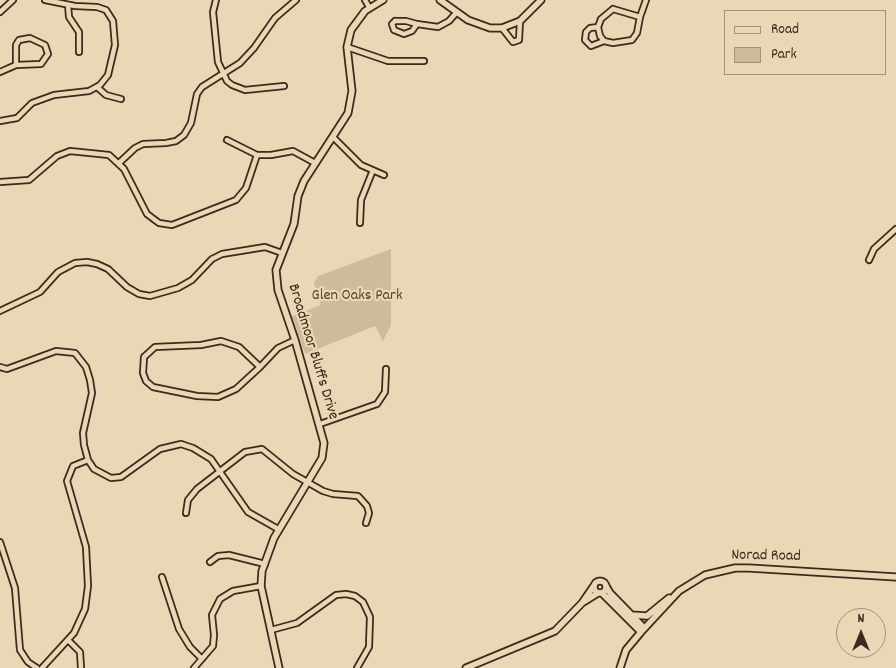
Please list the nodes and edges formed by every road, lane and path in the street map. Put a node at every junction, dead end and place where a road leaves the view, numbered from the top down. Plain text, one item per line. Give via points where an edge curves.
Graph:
1 (12, 0) edge
2 (45, 0) edge
3 (216, 0) edge
4 (296, 0) edge
5 (365, 0) edge
6 (383, 0) edge
7 (440, 0) edge
8 (541, 0) edge
9 (646, 0) edge
10 (68, 5) junction
11 (369, 7) junction
12 (0, 12) edge
13 (457, 12) junction
14 (640, 17) junction
15 (520, 21) junction
16 (416, 24) junction
17 (598, 27) junction
18 (502, 28) junction
19 (604, 41) junction
20 (347, 47) junction
21 (79, 52) dead end
22 (424, 61) dead end
23 (16, 66) junction
24 (0, 72) edge
25 (223, 74) junction
26 (284, 86) dead end
27 (97, 87) junction
28 (121, 99) dead end
29 (0, 121) edge
30 (333, 137) junction
31 (227, 140) dead end
32 (257, 154) junction
33 (119, 163) junction
34 (315, 163) junction
35 (373, 170) junction
36 (384, 175) dead end
37 (0, 182) edge
38 (360, 223) dead end
39 (896, 229) edge
40 (282, 253) junction
41 (869, 260) dead end
42 (0, 311) edge
43 (295, 340) junction
44 (260, 367) junction
45 (0, 368) edge
46 (386, 369) dead end
47 (320, 424) junction
48 (88, 460) junction
49 (220, 470) junction
50 (308, 483) junction
51 (186, 513) dead end
52 (366, 523) dead end
53 (278, 530) junction
54 (0, 542) edge
55 (210, 562) dead end
56 (265, 564) junction
57 (162, 577) dead end
58 (896, 577) edge
59 (261, 586) junction
60 (606, 586) junction
61 (593, 587) junction
62 (679, 591) junction
63 (600, 593) junction
64 (582, 603) junction
65 (631, 615) junction
66 (271, 630) junction
67 (643, 630) junction
68 (68, 640) junction
69 (202, 658) junction
70 (37, 668) edge
71 (42, 668) edge
72 (81, 668) edge
73 (194, 668) edge
74 (280, 668) edge
75 (358, 668) edge
76 (466, 668) edge
77 (620, 668) edge

1 - 12 street
2 - 10 street
3 - 25 street via 213,20 218,62
4 - 25 street via 275,18 247,56
5 - 11 street
6 - 11 street, Broadmoor Bluffs Drive
7 - 13 street
8 - 15 street
9 - 14 street
10 - 21 street via 69,16 79,32
10 - 27 street via 102,8 113,21 114,53 108,75
11 - 20 street, Broadmoor Bluffs Drive via 354,24
13 - 16 street via 438,27
13 - 18 street via 482,26
14 - 17 street via 613,9 601,19
14 - 19 street via 638,33 632,40
15 - 18 street
15 - 18 street via 519,40 513,42
16 - 16 street via 399,20 392,24 394,30 404,34 412,31
17 - 19 street
17 - 19 street via 586,32 585,40 591,46
20 - 22 street via 388,61
20 - 30 street, Broadmoor Bluffs Drive via 352,80 351,104
23 - 23 street via 19,40 30,38 45,45 48,54 41,64
23 - 24 street
25 - 26 street via 232,85 245,90
25 - 33 street via 197,94 191,123 184,135 176,141 143,144
27 - 28 street via 106,95
27 - 29 street via 82,93 54,95 32,103 17,118
30 - 34 street, Broadmoor Bluffs Drive
30 - 35 street via 361,164
31 - 32 street
32 - 33 street via 246,188 236,200 172,225 159,223 147,214
32 - 34 street via 271,156 293,151
33 - 37 street via 109,155 70,151 57,156 29,180
34 - 40 street, Broadmoor Bluffs Drive via 301,189 294,224
35 - 36 street
35 - 38 street via 361,200
39 - 41 street via 874,249
40 - 42 street via 265,247 222,254 212,259 192,280 150,296 127,287 98,264 75,263 58,272 40,292
40 - 43 street, Broadmoor Bluffs Drive via 276,277
43 - 44 street via 278,348
43 - 47 street, Broadmoor Bluffs Drive
44 - 44 street via 236,390 208,398 153,387 142,373 144,357 154,347 221,341 239,347
45 - 48 street via 7,369 56,351 66,351 81,359 92,393 83,433
46 - 47 street via 387,385 377,404
47 - 50 street, Broadmoor Bluffs Drive via 324,451
48 - 49 street via 94,469 110,478 121,477 151,454 170,445 181,444 203,453
48 - 68 street via 73,466 68,475 86,547 88,586 80,623
49 - 50 street via 245,452 262,449
49 - 51 street via 192,494
49 - 53 street via 248,512
50 - 52 street via 333,494 358,496 367,506
50 - 53 street, Broadmoor Bluffs Drive
53 - 56 street, Broadmoor Bluffs Drive
54 - 70 street via 15,588 20,650
55 - 56 street via 218,556 229,555
56 - 59 street, Broadmoor Bluffs Drive
57 - 69 street via 179,628 190,647
58 - 62 street, Norad Road via 735,568 705,575
59 - 66 street, Broadmoor Bluffs Drive
59 - 69 street via 233,591 220,599 212,616 213,646
60 - 61 street via 598,580
60 - 63 street
60 - 65 street
61 - 63 street
61 - 64 street
62 - 65 street via 647,616
62 - 67 street, Norad Road
63 - 64 street
63 - 67 street
64 - 76 street via 547,636
65 - 67 street
66 - 74 street, Broadmoor Bluffs Drive
66 - 75 street via 297,623 336,595 355,596 363,602 370,617 369,647
67 - 77 street, Norad Road via 626,650
68 - 71 street
68 - 72 street via 80,652
69 - 73 street

